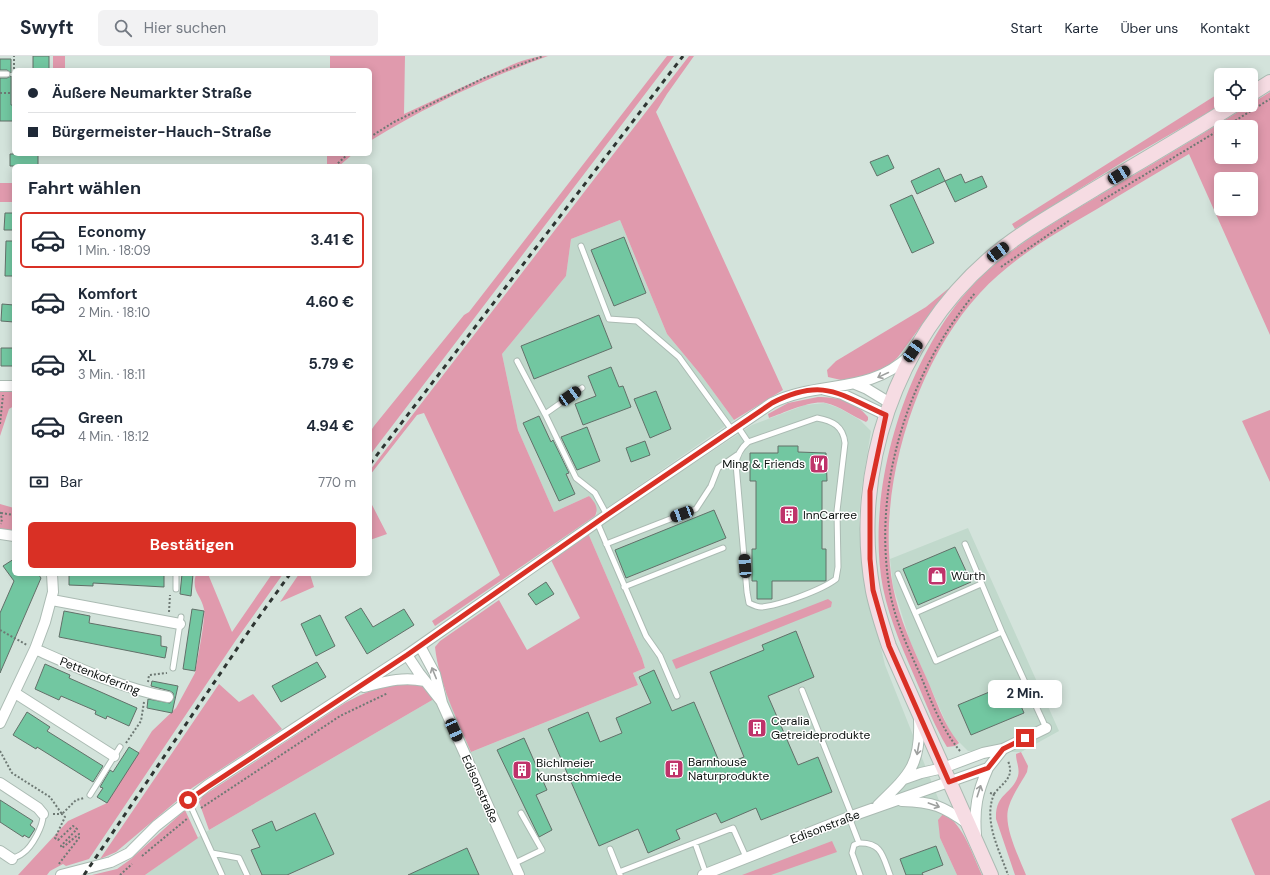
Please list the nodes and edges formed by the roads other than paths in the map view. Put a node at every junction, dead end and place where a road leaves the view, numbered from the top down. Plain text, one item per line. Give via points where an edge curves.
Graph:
1 (0, 74) edge
2 (7, 74) dead end
3 (1270, 82) edge
4 (1258, 90) edge
5 (1222, 112) edge
6 (581, 246) dead end
7 (913, 351) junction
8 (517, 361) dead end
9 (851, 384) junction
10 (582, 388) dead end
11 (823, 389) junction
12 (888, 409) junction
13 (546, 414) junction
14 (735, 429) junction
15 (748, 442) junction
16 (737, 455) junction
17 (607, 515) junction
18 (597, 522) junction
19 (0, 534) edge
20 (12, 536) edge
21 (606, 544) junction
22 (965, 544) dead end
23 (723, 548) dead end
24 (898, 574) dead end
25 (52, 576) edge
26 (176, 576) edge
27 (981, 584) junction
28 (624, 587) junction
29 (176, 589) road end
30 (52, 600) junction
31 (915, 613) junction
32 (180, 621) joint
33 (1002, 632) junction
34 (420, 646) junction
35 (35, 649) junction
36 (407, 655) junction
37 (172, 668) dead end
38 (426, 683) junction
39 (356, 688) junction
40 (802, 690) dead end
41 (15, 693) junction
42 (677, 696) dead end
43 (168, 697) dead end
44 (442, 703) junction
45 (919, 715) junction
46 (1, 717) edge
47 (1046, 728) joint
48 (120, 747) dead end
49 (1003, 749) junction
50 (114, 756) junction
51 (943, 768) junction
52 (988, 768) junction
53 (904, 779) junction
54 (949, 782) junction
55 (0, 783) edge
56 (90, 795) road end
57 (188, 800) junction
58 (896, 800) junction
59 (875, 808) junction
60 (521, 813) dead end
61 (43, 814) joint
62 (851, 817) junction
63 (968, 824) junction
64 (694, 843) junction
65 (859, 843) junction
66 (976, 843) junction
67 (610, 849) dead end
68 (0, 851) edge
69 (212, 853) junction
70 (746, 858) junction
71 (12, 859) joint
72 (514, 864) junction
73 (59, 871) edge
74 (620, 874) edge
75 (705, 874) edge
76 (222, 875) edge
77 (247, 875) edge
78 (519, 875) edge
79 (860, 875) edge
80 (890, 875) edge
81 (991, 875) edge

1 - 2 lane
3 - 4 main road
5 - 7 main road via 1068,206 988,260 956,292
6 - 14 lane via 609,319 636,321 679,358
7 -> 9 street via 886,374
7 - 12 main road
8 - 13 lane
9 - 11 street
9 - 12 street via 867,389
10 - 13 lane
11 - 12 street
11 - 14 street via 782,398
12 - 45 main road via 870,491 870,559 873,590 885,634
13 - 17 lane via 576,478 595,493
14 - 15 lane
14 - 17 street
15 - 16 lane
15 - 16 lane via 817,418 829,420 839,426 844,443 837,511 838,568 836,579 828,585 774,605 759,607 749,603
16 - 21 lane via 718,468 711,486 696,509
17 - 18 street
18 - 21 lane
18 - 34 street
19 - 20 street
21 - 28 lane
22 - 27 lane
23 - 28 lane
24 - 31 lane
25 - 30 street
26 - 29 lane
27 - 31 lane
27 - 33 lane
28 - 42 lane via 646,636 660,656
30 - 32 street via 168,622
30 - 35 street
31 - 33 lane via 936,661
32 - 37 lane
33 - 47 lane
34 - 36 street
44 -> 34 street, Edisonstraße via 435,674
35 - 41 street
35 - 43 street, Pettenkoferring via 118,685
36 - 38 street, Edisonstraße
36 - 39 street
38 - 39 street via 411,678
38 - 44 street, Edisonstraße
39 - 57 street
40 - 62 lane
41 - 46 street
41 - 50 street
44 - 72 street, Edisonstraße
45 - 51 main road
45 -> 53 street via 920,739 917,756
47 - 49 street
48 - 50 lane
49 - 51 street
49 - 52 street
50 - 56 lane
51 - 53 street via 920,772
51 - 54 main road
52 - 54 street, Edisonstraße
66 -> 52 street via 975,814 979,789
53 - 59 street
54 - 58 street, Edisonstraße
54 - 63 main road
55 - 61 street
57 - 69 lane
57 - 73 street via 156,826 129,853 111,862
58 - 59 street, Edisonstraße
58 -> 63 street via 927,802 949,810
59 - 62 street, Edisonstraße
60 - 72 lane via 542,850
61 - 71 lane via 40,831 24,853
62 - 65 lane
62 - 70 street, Edisonstraße
63 - 66 main road
64 - 70 lane via 733,828
64 - 74 lane
64 - 75 lane
65 - 79 lane via 854,846 852,853
65 - 80 lane via 872,843 881,851
66 - 81 main road
67 - 74 lane
68 - 71 street
69 - 76 lane
69 - 77 lane via 239,858
70 - 75 street, Edisonstraße
72 - 78 street, Edisonstraße

